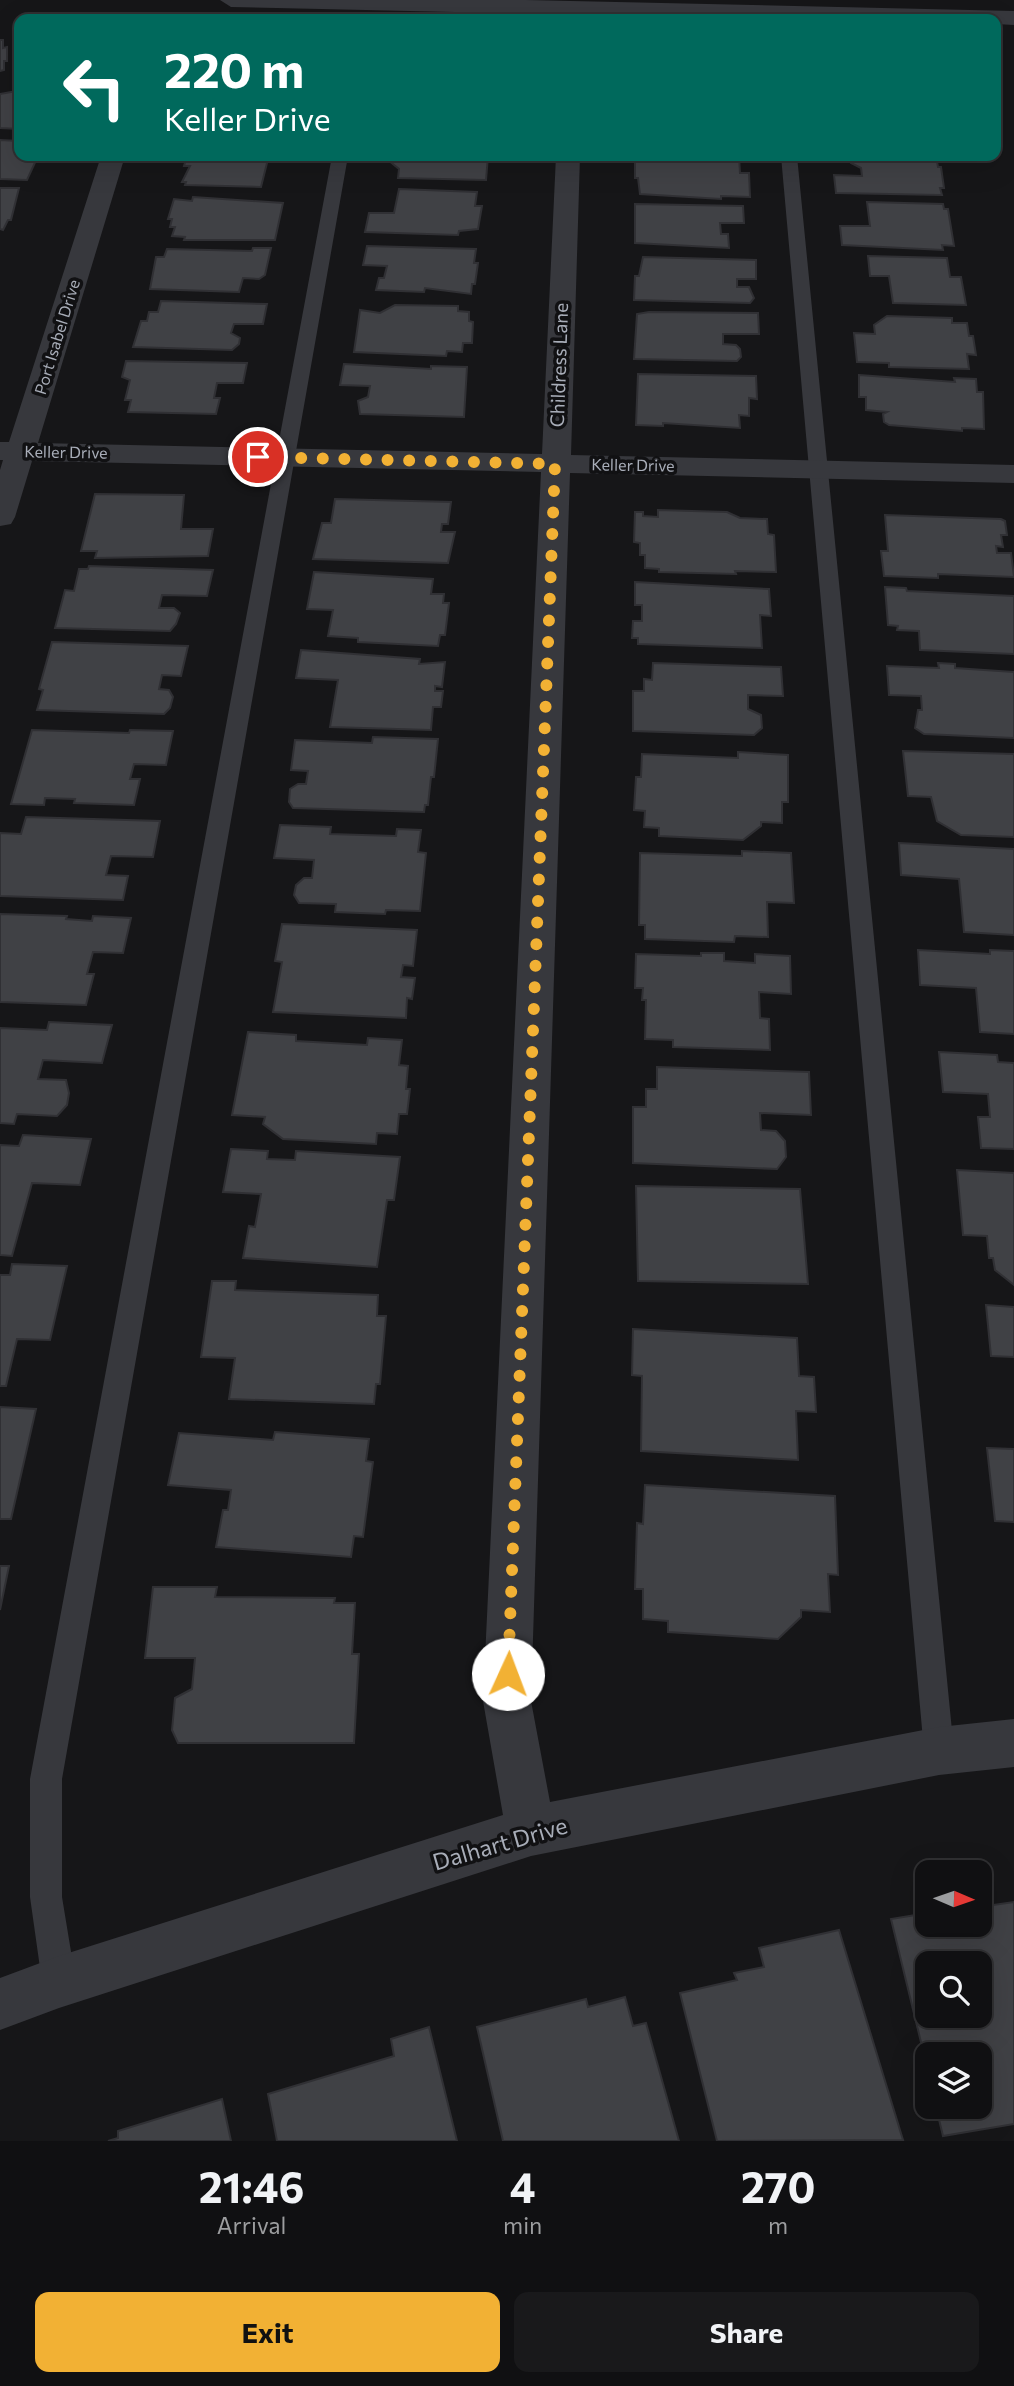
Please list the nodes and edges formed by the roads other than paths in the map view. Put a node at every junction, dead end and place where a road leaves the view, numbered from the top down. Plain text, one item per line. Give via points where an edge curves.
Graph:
1 (231, 0) edge
2 (551, 14) edge
3 (111, 161) edge
4 (339, 161) edge
5 (568, 161) edge
6 (789, 161) edge
7 (10, 451) edge
8 (284, 457) junction
9 (555, 464) junction
10 (817, 470) junction
11 (1014, 474) edge
12 (0, 517) edge
13 (1014, 1743) edge
14 (939, 1751) junction
15 (531, 1831) junction
16 (59, 1982) junction
17 (0, 2004) edge

1 - 2 street
3 - 7 street, Port Isabel Drive
4 - 8 lane
5 - 9 street, Childress Lane
6 - 10 lane
7 - 8 street, Keller Drive
7 - 12 street, Port Isabel Drive
8 - 9 street, Keller Drive
8 - 16 lane via 46,1779 46,1897
9 - 10 street, Keller Drive
9 - 15 street, Childress Lane via 507,1701
10 - 11 street, Keller Drive
10 - 14 lane
13 - 14 street, Dalhart Drive
14 - 15 street, Dalhart Drive
15 - 16 street, Dalhart Drive
16 - 17 street, Dalhart Drive

